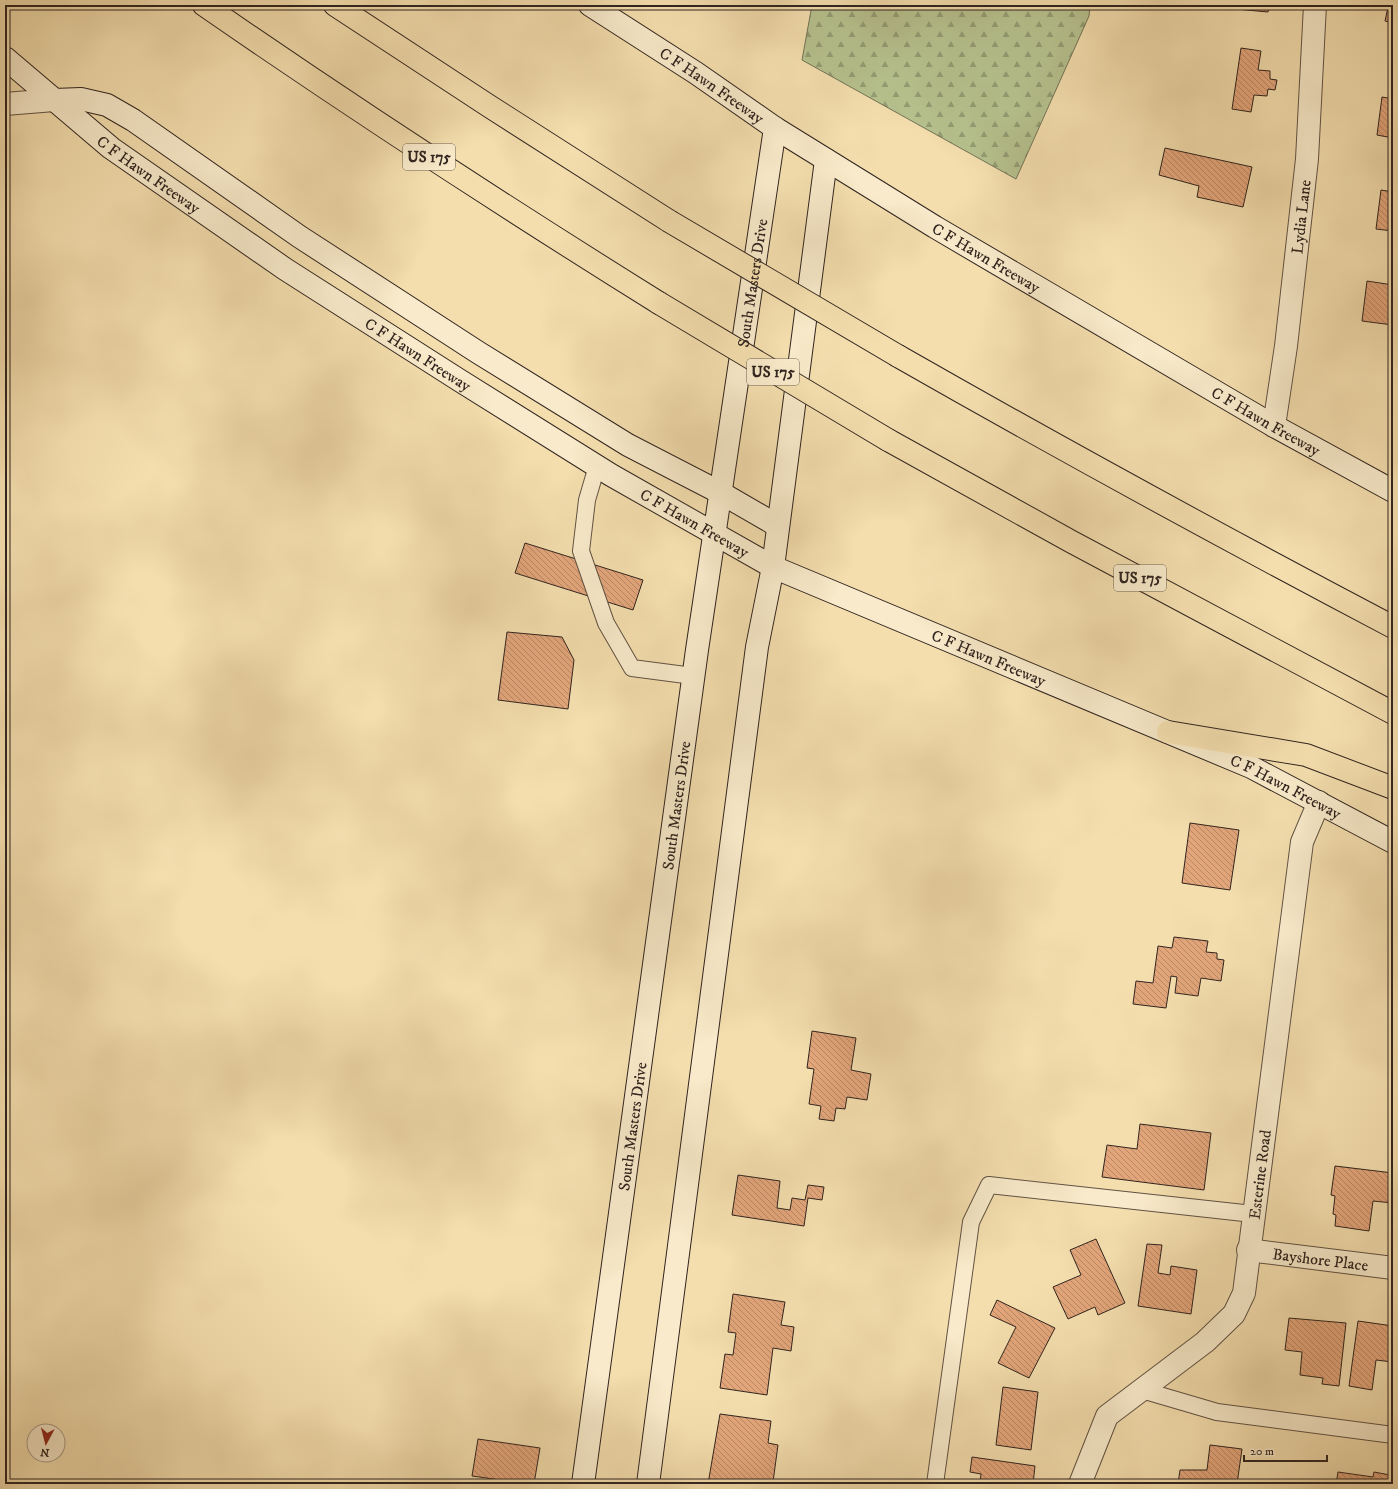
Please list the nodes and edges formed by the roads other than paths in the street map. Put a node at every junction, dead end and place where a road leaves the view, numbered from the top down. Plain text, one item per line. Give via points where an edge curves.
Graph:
1 (204, 5) edge
2 (335, 5) edge
3 (590, 5) edge
4 (1315, 5) edge
5 (5, 58) edge
6 (54, 100) junction
7 (5, 104) edge
8 (775, 128) junction
9 (826, 160) junction
10 (1274, 426) junction
11 (597, 466) junction
12 (1393, 491) edge
13 (721, 493) junction
14 (778, 526) junction
15 (714, 534) junction
16 (772, 567) junction
17 (1393, 627) edge
18 (693, 676) junction
19 (1393, 713) edge
20 (1168, 732) junction
21 (1393, 788) edge
22 (1319, 802) junction
23 (1393, 842) edge
24 (1253, 1214) junction
25 (1248, 1250) junction
26 (1393, 1268) edge
27 (1142, 1390) junction
28 (1393, 1435) edge
29 (583, 1484) edge
30 (648, 1484) edge
31 (935, 1484) edge
32 (1080, 1484) edge

1 - 19 highway, US 175, bridge via 318,84 481,191 659,303 888,440 1072,542
2 - 17 highway, bridge via 668,221 1053,444
3 - 8 main road, C F Hawn Freeway via 696,73
4 - 10 main road, Lydia Lane via 1307,158 1286,346
5 - 6 main road, C F Hawn Freeway
6 - 7 main road
6 - 11 main road, C F Hawn Freeway via 111,148 285,269
6 - 13 main road, C F Hawn Freeway via 81,99 107,105 133,120 300,236 479,353 628,445
8 - 9 main road, C F Hawn Freeway
8 - 13 main road, South Masters Drive
9 - 10 main road, C F Hawn Freeway
9 - 14 main road
10 - 12 main road, C F Hawn Freeway
11 - 15 main road, C F Hawn Freeway
11 - 18 lane via 586,500 581,551 606,623 632,668
13 - 14 main road, C F Hawn Freeway
13 - 15 main road, South Masters Drive
14 - 16 main road
15 - 16 main road, C F Hawn Freeway
15 - 18 main road, South Masters Drive
16 - 20 main road, C F Hawn Freeway
16 - 30 main road via 756,655
18 - 29 main road, South Masters Drive
20 - 21 highway via 1306,755
20 - 22 main road, C F Hawn Freeway via 1251,767
22 - 23 main road, C F Hawn Freeway
22 - 24 main road, Esterine Road via 1302,842
24 - 25 main road, Esterine Road
24 - 31 lane via 989,1184 971,1222
25 - 26 main road, Bayshore Place
25 - 27 main road, Esterine Road via 1244,1293 1234,1314 1205,1342
27 - 28 lane via 1217,1412
27 - 32 main road, Esterine Road via 1107,1416

